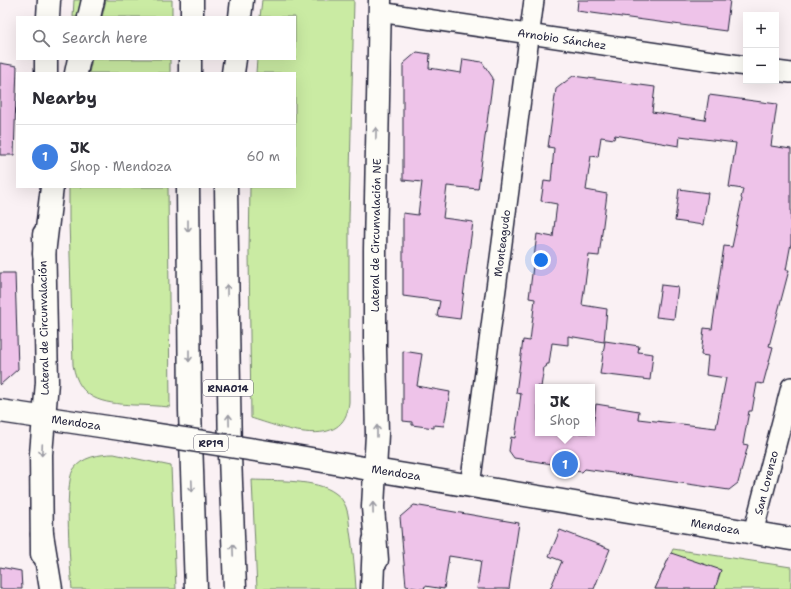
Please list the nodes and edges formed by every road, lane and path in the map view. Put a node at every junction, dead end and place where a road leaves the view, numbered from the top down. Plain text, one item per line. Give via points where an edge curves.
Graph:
1 (49, 0) edge
2 (93, 0) edge
3 (192, 0) edge
4 (231, 0) edge
5 (242, 0) edge
6 (534, 0) edge
7 (379, 6) edge
8 (48, 16) edge
9 (89, 16) edge
10 (192, 16) edge
11 (230, 16) edge
12 (240, 16) edge
13 (529, 34) junction
14 (46, 60) edge
15 (80, 60) edge
16 (190, 60) edge
17 (228, 60) edge
18 (234, 60) edge
19 (743, 66) edge
20 (779, 71) edge
21 (46, 72) edge
22 (76, 72) edge
23 (190, 72) edge
24 (228, 72) edge
25 (233, 72) edge
26 (791, 73) edge
27 (44, 188) edge
28 (52, 188) edge
29 (188, 188) edge
30 (226, 188) edge
31 (44, 254) junction
32 (791, 387) edge
33 (0, 411) edge
34 (44, 418) junction
35 (375, 470) junction
36 (470, 486) junction
37 (753, 533) junction
38 (42, 534) junction
39 (791, 539) edge
40 (374, 541) junction
41 (43, 589) edge
42 (51, 589) edge
43 (196, 589) edge
44 (235, 589) edge
45 (372, 589) edge
46 (380, 589) edge

1 - 8 main road
2 - 9 main road
3 - 10 main road
4 - 11 main road
5 - 12 main road
6 - 13 street, Monteagudo
7 - 13 street, Arnobio Sánchez
35 -> 7 main road, Lateral de Circunvalación NE
13 - 19 street, Arnobio Sánchez
13 - 36 street, Monteagudo
14 - 21 main road
15 - 22 main road
16 - 23 main road
17 - 24 main road
18 - 25 main road
20 - 26 street
27 - 31 main road, Lateral de Circunvalación
28 - 31 main road
29 -> 43 main road, RNA014 via 190,410
44 -> 30 main road, RNA014 via 230,456
31 - 34 main road, Lateral de Circunvalación via 47,382
32 - 37 street, San Lorenzo
33 - 34 main road, Mendoza / RP19
34 - 35 main road, Mendoza / RP19, bridge
34 -> 38 main road, Lateral de Circunvalación via 41,454
35 - 36 main road, Mendoza
40 -> 35 main road, Lateral de Circunvalación NE
36 - 37 main road, Mendoza
37 - 39 main road, Mendoza
38 - 41 main road, Lateral de Circunvalación
38 - 42 main road
40 - 45 main road
40 - 46 main road

